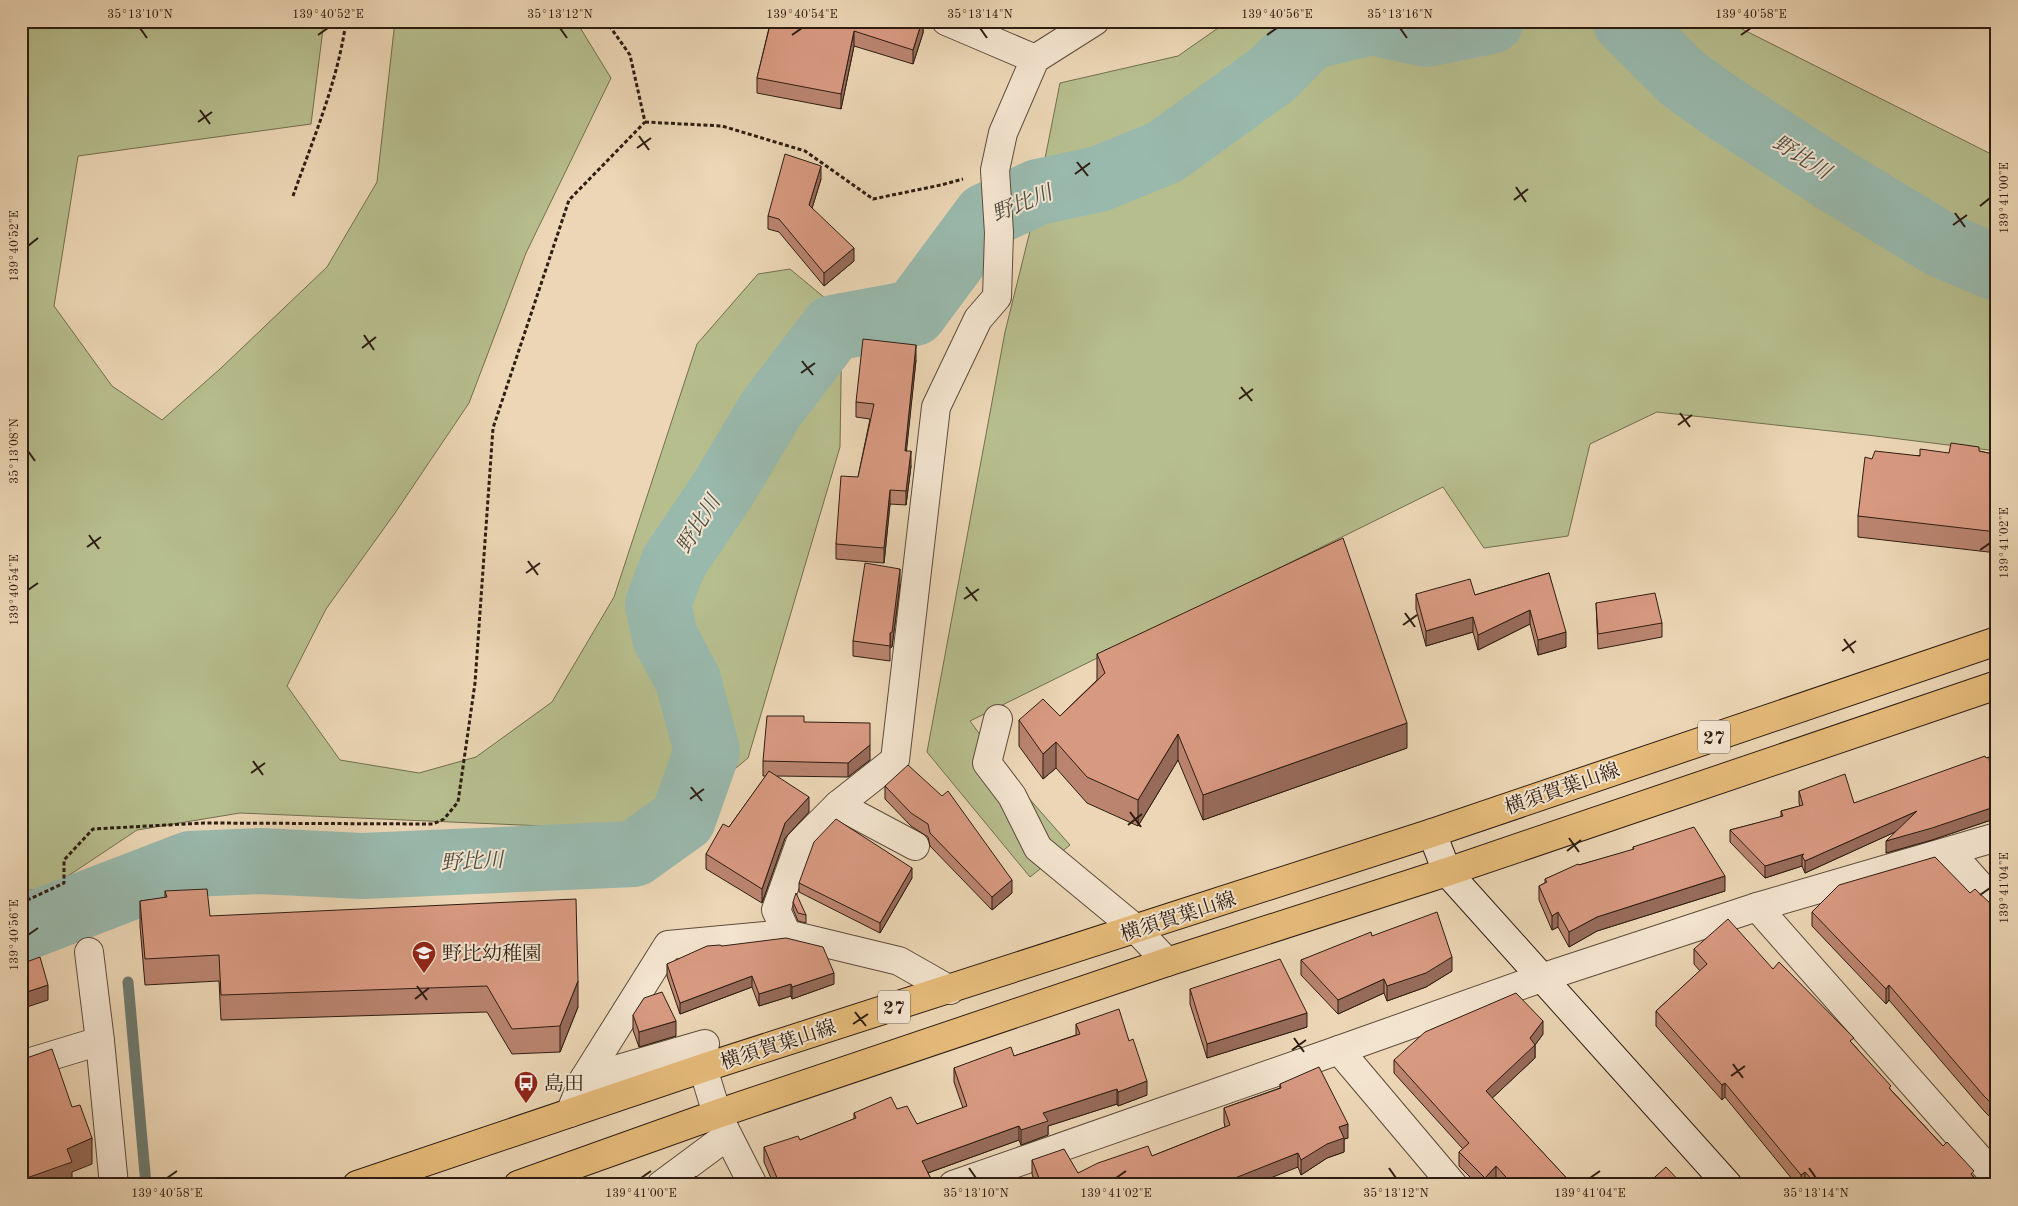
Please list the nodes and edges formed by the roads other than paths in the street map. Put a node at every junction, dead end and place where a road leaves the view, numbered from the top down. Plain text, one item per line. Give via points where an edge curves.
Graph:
1 (946, 21) edge
2 (1095, 21) edge
3 (1035, 59) junction
4 (1997, 641) edge
5 (1997, 686) edge
6 (998, 719) dead end
7 (838, 805) junction
8 (1432, 833) junction
9 (1997, 837) edge
10 (915, 846) dead end
11 (1950, 852) junction
12 (1447, 872) junction
13 (1997, 905) edge
14 (1757, 907) junction
15 (1136, 929) junction
16 (787, 934) junction
17 (89, 952) dead end
18 (1167, 962) junction
19 (1542, 978) junction
20 (950, 990) junction
21 (100, 1041) junction
22 (1339, 1050) junction
23 (704, 1056) junction
24 (21, 1065) edge
25 (584, 1079) junction
26 (570, 1113) junction
27 (722, 1125) junction
28 (1997, 1178) edge
29 (114, 1185) edge
30 (358, 1185) edge
31 (518, 1185) edge
32 (661, 1185) edge
33 (753, 1185) edge
34 (953, 1185) edge
35 (1453, 1185) edge
36 (1728, 1185) edge

1 - 3 street
2 - 3 street
3 - 7 street via 1003,133 995,170 999,233 997,297 978,319 936,407 895,760
4 - 8 main road, 横須賀葉山線 / 27
5 - 12 main road, 横須賀葉山線 / 27
6 - 15 street via 987,763 1012,796 1038,848
7 - 10 street
7 - 16 street via 800,843 776,910
8 - 12 street
8 - 15 main road, 横須賀葉山線 / 27
9 - 11 street
11 - 13 street
11 - 14 street
12 - 18 main road, 横須賀葉山線 / 27
12 - 19 street
14 - 19 street
14 - 28 street
15 - 18 street
15 - 20 main road, 横須賀葉山線 / 27
16 - 20 street via 899,961
16 - 25 street via 668,945
17 - 21 street
18 - 27 main road, 横須賀葉山線 / 27
19 - 22 street
19 - 36 street
20 - 23 main road, 横須賀葉山線 / 27
21 - 24 street
21 - 29 street
22 - 34 street
22 - 35 street
23 - 25 street
23 - 26 main road, 横須賀葉山線 / 27
23 - 27 street
25 - 26 street
26 - 30 main road, 横須賀葉山線 / 27
27 - 31 main road, 横須賀葉山線 / 27
27 - 32 street
27 - 33 street

